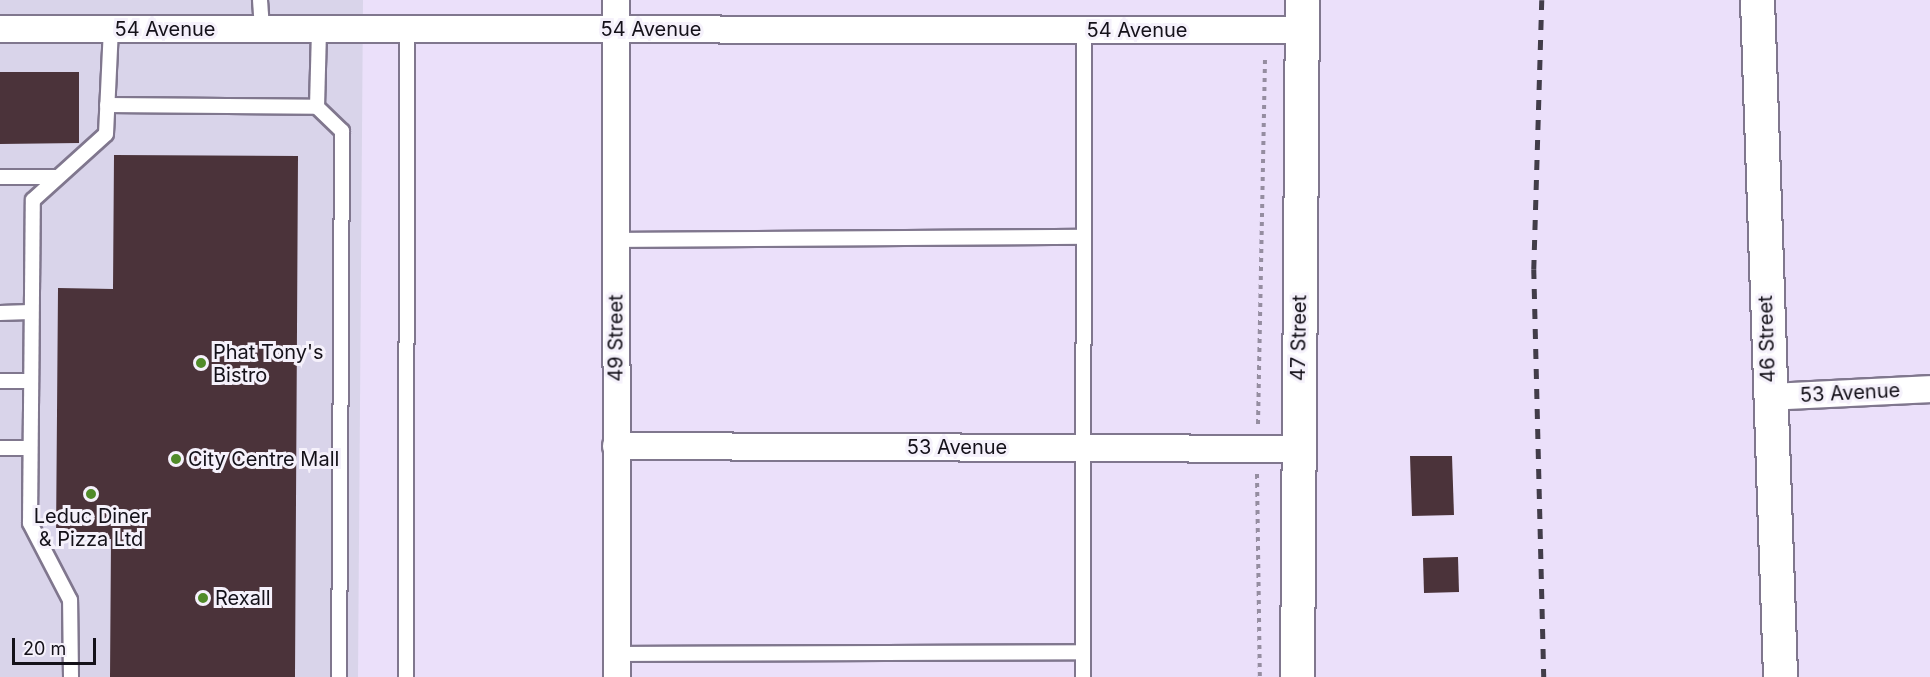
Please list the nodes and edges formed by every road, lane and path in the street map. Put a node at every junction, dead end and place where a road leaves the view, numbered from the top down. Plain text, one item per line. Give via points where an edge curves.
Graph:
1 (260, 0) edge
2 (616, 0) edge
3 (1757, 0) edge
4 (1302, 15) edge
5 (0, 29) edge
6 (111, 29) junction
7 (262, 29) junction
8 (319, 29) junction
9 (407, 29) junction
10 (616, 29) junction
11 (1084, 30) junction
12 (1264, 53) dead end
13 (107, 105) junction
14 (317, 107) junction
15 (0, 177) edge
16 (56, 177) junction
17 (1083, 237) junction
18 (616, 240) junction
19 (30, 312) junction
20 (0, 313) edge
21 (0, 381) edge
22 (28, 381) junction
23 (1930, 389) edge
24 (1769, 397) junction
25 (616, 446) junction
26 (0, 448) edge
27 (28, 448) junction
28 (1083, 448) junction
29 (1258, 448) junction
30 (1298, 448) junction
31 (1083, 652) junction
32 (617, 665) edge
33 (71, 677) edge
34 (339, 677) edge
35 (406, 677) edge
36 (1083, 677) edge
37 (1260, 677) edge
38 (1297, 677) edge
39 (1780, 677) edge

1 - 7 lane
2 - 10 street, 49 Street
3 - 24 main road, 46 Street
4 - 11 street, 54 Avenue
4 - 30 main road, 47 Street
5 - 6 street, 54 Avenue
6 - 7 street, 54 Avenue
6 - 13 lane
7 - 8 street, 54 Avenue
8 - 9 street, 54 Avenue
8 - 14 lane
9 - 10 street, 54 Avenue
9 - 35 lane
10 - 11 street, 54 Avenue
10 - 18 street, 49 Street
11 - 17 lane
12 - 29 path
13 - 14 lane
13 - 16 lane via 106,134
14 - 34 lane via 342,131
15 - 16 lane
16 - 19 lane via 33,200
17 - 18 lane
17 - 28 lane
18 - 25 street, 49 Street
19 - 20 lane
19 - 22 lane
21 - 22 lane
22 - 27 lane
23 - 24 street, 53 Avenue
24 - 39 main road, 46 Street
25 - 28 street, 53 Avenue
25 - 32 street, 49 Street
26 - 27 lane
27 - 33 lane via 30,523 70,600
28 - 29 street, 53 Avenue
28 - 31 lane
29 - 30 street, 53 Avenue
29 - 37 path
30 - 38 main road, 47 Street
31 - 32 lane
31 - 36 lane

